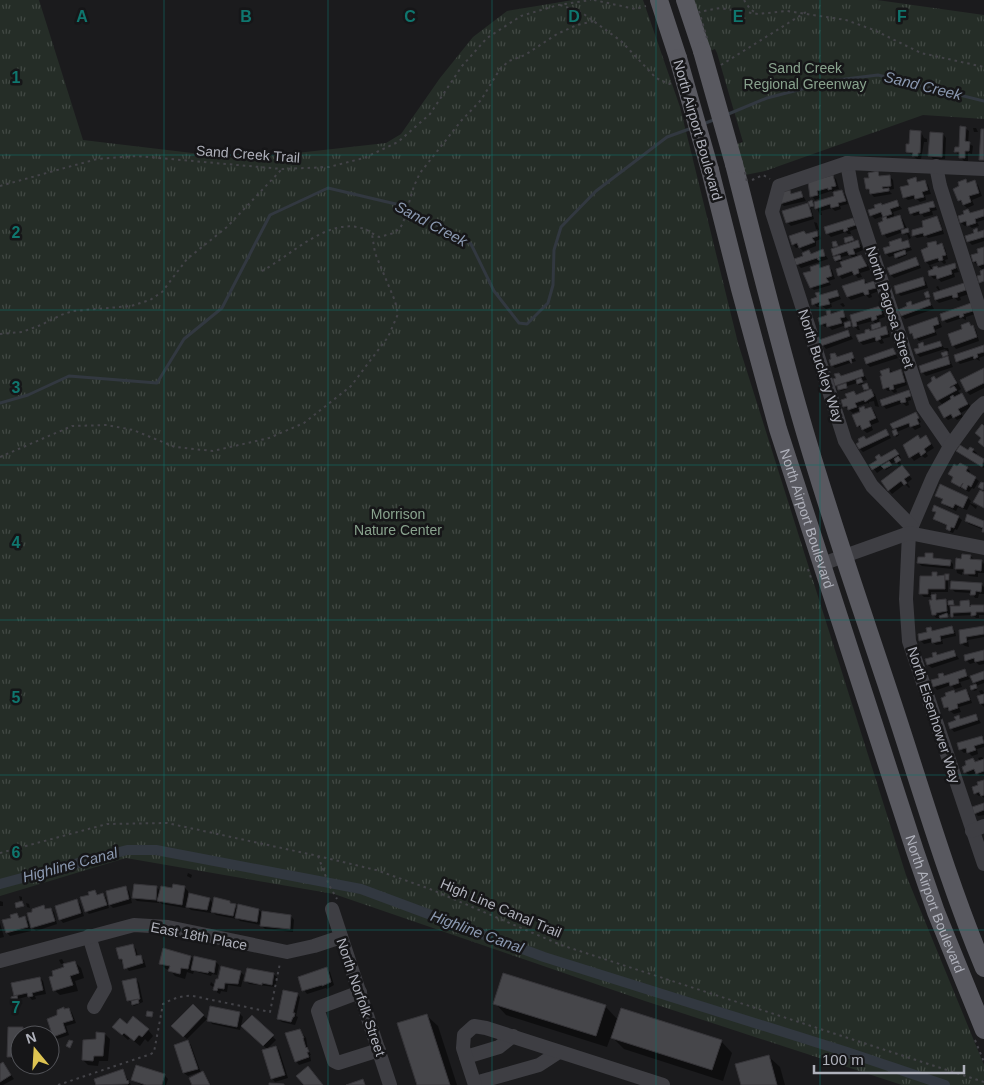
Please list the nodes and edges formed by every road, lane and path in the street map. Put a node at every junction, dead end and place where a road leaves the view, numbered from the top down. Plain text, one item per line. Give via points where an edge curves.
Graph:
1 (591, 0) edge
2 (594, 0) edge
3 (685, 0) edge
4 (744, 0) edge
5 (653, 3) edge
6 (699, 12) dead end
7 (758, 14) junction
8 (594, 21) dead end
9 (984, 67) edge
10 (847, 163) junction
11 (936, 166) junction
12 (282, 169) junction
13 (984, 169) edge
14 (747, 182) dead end
15 (774, 182) junction
16 (0, 186) edge
17 (372, 234) junction
18 (262, 270) dead end
19 (984, 323) edge
20 (0, 334) edge
21 (984, 403) edge
22 (950, 446) junction
23 (0, 456) edge
24 (910, 530) junction
25 (984, 548) edge
26 (844, 556) junction
27 (822, 564) junction
28 (978, 829) edge
29 (0, 854) edge
30 (318, 856) junction
31 (984, 864) edge
32 (332, 910) joint
33 (89, 936) junction
34 (341, 937) junction
35 (0, 961) edge
36 (281, 961) dead end
37 (984, 968) edge
38 (360, 992) junction
39 (94, 1007) dead end
40 (984, 1030) edge
41 (513, 1036) junction
42 (379, 1050) junction
43 (560, 1052) junction
44 (466, 1057) junction
45 (504, 1080) edge
46 (984, 1082) edge
47 (475, 1084) edge
48 (58, 1085) edge
49 (390, 1085) edge
50 (663, 1085) edge

1 - 12 path, Sand Creek Trail via 521,16 487,38 462,66 430,114 398,142 364,158 329,167
2 - 5 path via 635,9
3 - 26 main road, North Airport Boulevard, bridge via 734,164 802,422
4 - 7 path
5 - 27 main road, North Airport Boulevard, bridge via 678,58 778,429
6 - 7 path via 720,8
7 - 9 path via 806,12 846,20 922,53
8 - 17 path via 576,24 556,34 500,69 480,100 420,173 404,223 394,233 378,237
10 - 11 street
10 - 15 street
10 - 22 street, North Pagosa Street via 852,191 923,407
11 - 13 street
11 - 19 street
12 - 16 path, Sand Creek Trail via 137,156 97,159
12 - 20 path via 228,227 187,259 162,292 150,300 132,306 73,311 22,332
14 - 15 path via 762,175
15 - 24 street, North Buckley Way via 772,212 845,441 872,486
17 - 18 path via 359,227 324,232
17 - 23 path via 375,253 398,314 388,337 351,386 304,423 269,438 213,451 175,447 134,430 108,425 72,426
21 - 22 street, North Eisenhower Way
22 - 24 street, North Eisenhower Way
24 - 25 street
24 - 26 street
24 - 28 street, North Eisenhower Way via 906,599 909,641
26 - 27 street
26 - 37 main road, North Airport Boulevard via 956,895
27 - 40 main road, North Airport Boulevard via 936,912
28 - 31 street, North Eisenhower Way
29 - 30 path, High Line Canal Trail via 107,824 167,824
30 - 32 path via 338,901
30 - 46 path, High Line Canal Trail via 376,870 430,889 561,945
32 - 34 street, North Norfolk Street
33 - 34 street, East 18th Place via 151,925 287,952
33 - 35 street, East 18th Place
33 - 39 street via 105,988
34 - 38 street, North Norfolk Street
36 - 48 path via 270,1012 186,995 170,1000 163,1004 154,1052
38 - 42 street, North Norfolk Street
38 - 42 street via 320,1007 318,1012 334,1061 338,1063
41 - 43 street
41 - 44 street via 499,1047
41 - 44 street via 474,1026 464,1035
42 - 49 street, North Norfolk Street
43 - 45 street
43 - 50 street
44 - 47 street
45 - 47 street

